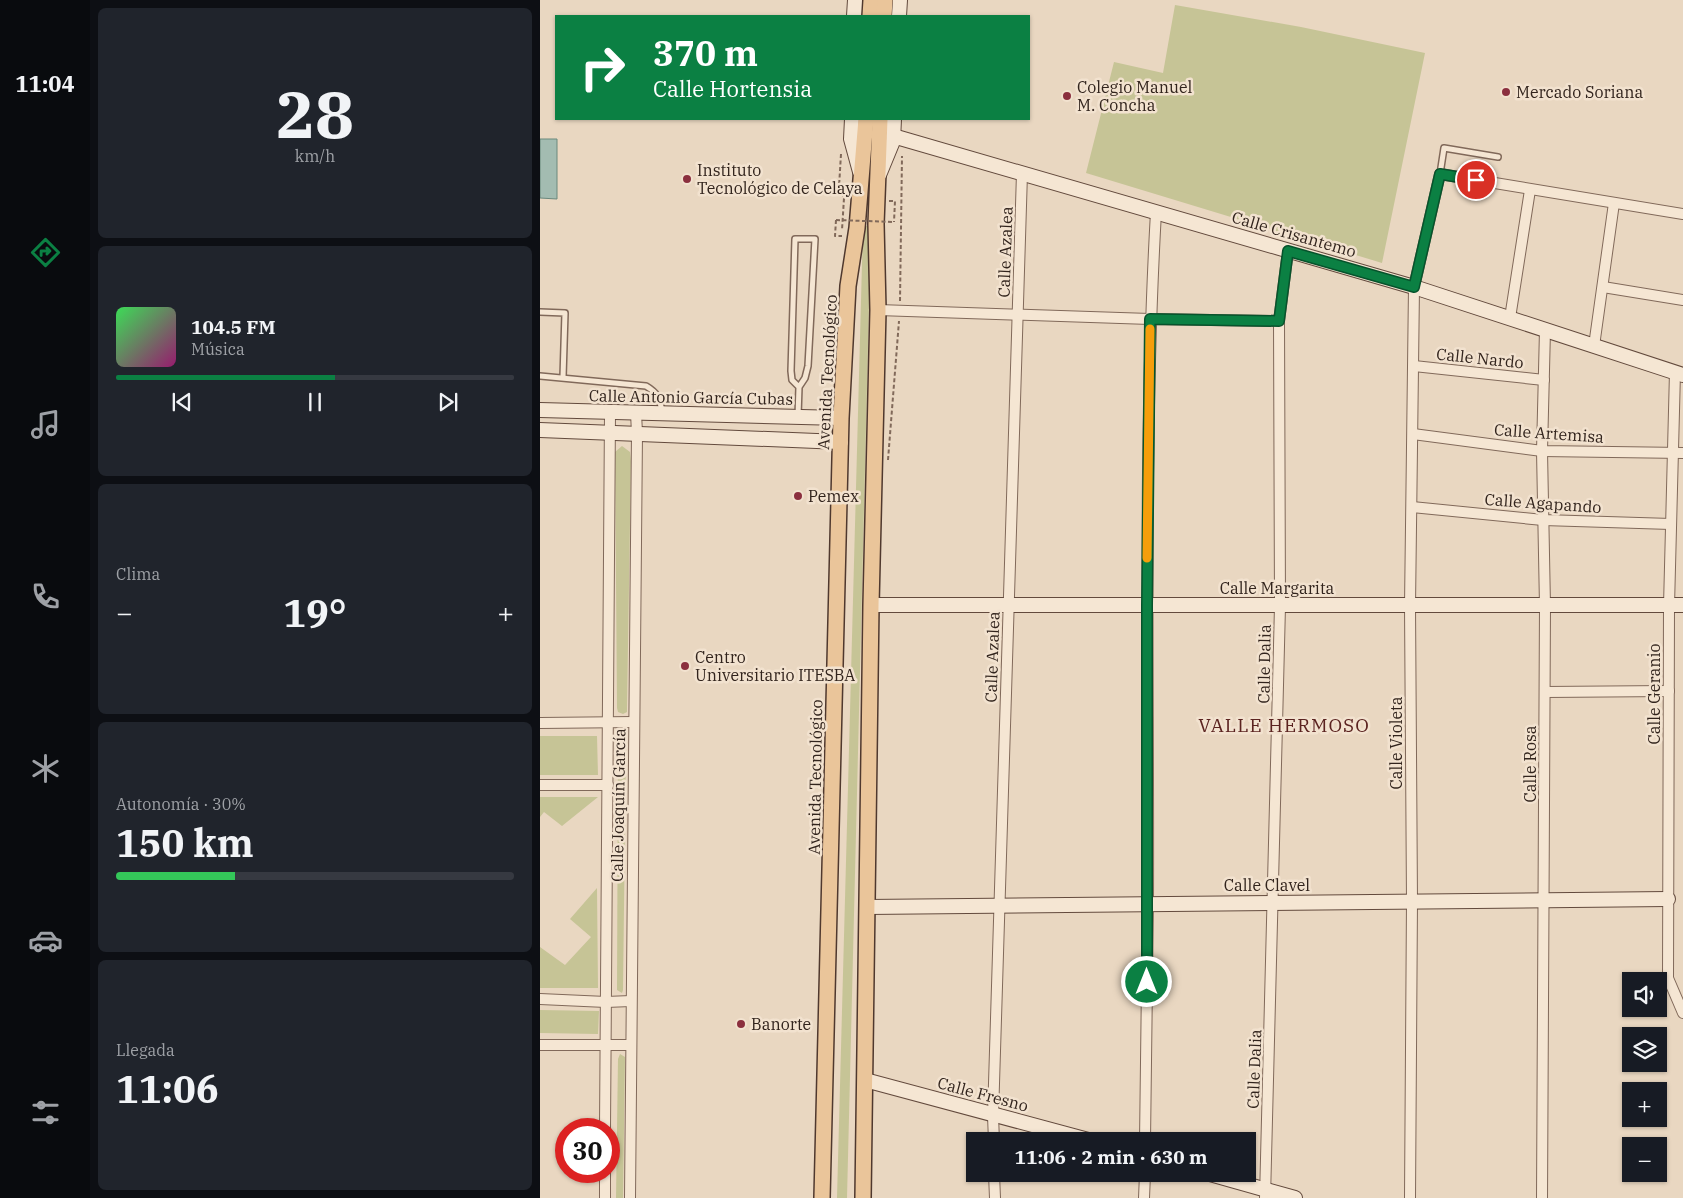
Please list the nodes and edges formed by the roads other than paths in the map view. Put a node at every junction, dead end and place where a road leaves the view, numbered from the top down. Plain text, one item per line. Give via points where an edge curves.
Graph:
1 (855, 0) edge
2 (870, 0) edge
3 (885, 0) edge
4 (900, 0) edge
5 (854, 15) edge
6 (870, 15) edge
7 (884, 15) edge
8 (899, 15) edge
9 (852, 120) edge
10 (866, 120) edge
11 (880, 120) edge
12 (894, 120) edge
13 (893, 136) junction
14 (1498, 157) dead end
15 (1022, 173) junction
16 (1440, 174) junction
17 (862, 178) junction
18 (878, 178) junction
19 (1530, 190) junction
20 (1614, 203) junction
21 (1156, 212) junction
22 (1683, 214) edge
23 (1288, 251) junction
24 (1414, 287) junction
25 (1603, 287) junction
26 (1683, 300) edge
27 (878, 310) junction
28 (540, 312) edge
29 (1018, 314) junction
30 (1510, 318) junction
31 (1150, 319) junction
32 (1279, 321) junction
33 (1545, 330) junction
34 (1594, 346) junction
35 (1414, 366) junction
36 (1679, 374) edge
37 (540, 376) edge
38 (563, 377) junction
39 (1544, 380) junction
40 (799, 387) junction
41 (540, 410) edge
42 (610, 413) junction
43 (636, 413) junction
44 (662, 414) junction
45 (707, 415) junction
46 (798, 417) junction
47 (841, 418) junction
48 (540, 430) edge
49 (610, 432) junction
50 (637, 433) junction
51 (1413, 434) junction
52 (706, 436) junction
53 (841, 442) junction
54 (1542, 451) junction
55 (1678, 453) edge
56 (1412, 507) junction
57 (1543, 520) junction
58 (1671, 524) junction
59 (1147, 605) junction
60 (870, 606) junction
61 (1009, 606) junction
62 (1280, 606) junction
63 (1410, 606) junction
64 (1545, 606) junction
65 (1676, 606) edge
66 (1669, 691) junction
67 (1545, 692) junction
68 (609, 722) junction
69 (634, 722) junction
70 (540, 723) edge
71 (540, 785) edge
72 (608, 785) junction
73 (1668, 899) junction
74 (1545, 900) junction
75 (1412, 901) junction
76 (1273, 902) junction
77 (1148, 903) junction
78 (1000, 906) junction
79 (867, 907) junction
80 (540, 999) edge
81 (631, 1001) junction
82 (606, 1002) junction
83 (1683, 1013) edge
84 (540, 1045) edge
85 (631, 1045) junction
86 (606, 1046) junction
87 (865, 1080) junction
88 (993, 1116) junction
89 (605, 1118) edge
90 (994, 1132) edge
91 (1056, 1132) edge
92 (1145, 1132) edge
93 (994, 1182) edge
94 (1145, 1182) edge
95 (1232, 1182) edge
96 (605, 1183) edge
97 (1265, 1194) edge
98 (605, 1198) edge
99 (630, 1198) edge
100 (822, 1198) edge
101 (863, 1198) edge
102 (995, 1198) edge
103 (1144, 1198) edge
104 (1295, 1198) edge
105 (1410, 1198) edge
106 (1542, 1198) edge

1 - 5 main road
2 - 6 main road
3 - 7 main road
4 - 8 main road
9 - 17 main road via 852,139
10 - 17 main road, Avenida Tecnológico
11 - 18 main road
12 - 13 main road
13 - 15 main road, Calle Crisantemo
13 - 18 main road via 894,141
14 - 16 lane via 1444,148
15 - 21 main road, Calle Crisantemo
15 - 29 street, Calle Azalea
16 - 19 street
16 - 24 street, Calle Violeta
17 - 47 main road, Avenida Tecnológico via 848,286
18 - 27 main road
19 - 20 street
19 - 30 street
20 - 22 street
20 - 25 street
21 - 23 main road, Calle Crisantemo
21 - 31 street
23 - 24 main road, Calle Crisantemo
23 - 32 street, Calle Dalia
24 - 30 main road, Calle Crisantemo
24 - 35 street, Calle Violeta
25 - 26 street
25 - 34 street
27 - 29 street
27 - 60 main road
28 - 38 lane via 565,313
29 - 31 street
29 - 61 street, Calle Azalea
30 - 33 main road, Calle Crisantemo
31 - 32 street
31 - 59 street
32 - 62 street, Calle Dalia
33 - 34 main road, Calle Crisantemo
33 - 39 street, Calle Rosa
34 - 36 main road, Calle Crisantemo
35 - 39 street, Calle Nardo
35 - 51 street, Calle Violeta
36 - 55 street, Calle Geranio
37 - 38 lane
38 - 44 lane via 646,386 654,390
39 - 54 street, Calle Rosa
40 - 40 lane via 808,366 815,239 794,239 791,371 792,380
40 - 46 lane
41 - 42 main road, Calle Antonio García Cubas
42 - 43 main road, Calle Antonio García Cubas
42 - 49 street, Calle Joaquín García
43 - 44 main road, Calle Antonio García Cubas
43 - 50 street, Calle Joaquín García
44 - 45 main road, Calle Antonio García Cubas
45 - 46 main road, Calle Antonio García Cubas
45 - 52 main road
46 - 47 main road, Calle Antonio García Cubas
47 - 53 main road, Avenida Tecnológico
48 - 49 main road
49 - 50 main road
49 - 68 street, Calle Joaquín García
50 - 52 main road
50 - 69 street, Calle Joaquín García
51 - 54 street, Calle Artemisa
51 - 56 street, Calle Violeta
52 - 53 main road
53 - 100 main road, Avenida Tecnológico
54 - 55 street, Calle Artemisa
54 - 57 street, Calle Rosa
55 - 58 street, Calle Geranio
56 - 57 street, Calle Agapando
56 - 63 street, Calle Violeta
57 - 58 street, Calle Agapando
57 - 64 street, Calle Rosa
58 - 65 street, Calle Geranio
59 - 61 main road, Calle Margarita
59 - 62 main road, Calle Margarita
59 - 77 street
60 - 61 main road, Calle Margarita
60 - 79 main road
61 - 78 street, Calle Azalea
62 - 63 main road, Calle Margarita
62 - 76 street, Calle Dalia
63 - 64 main road, Calle Margarita
63 - 75 street, Calle Violeta
64 - 65 main road, Calle Margarita
64 - 67 street, Calle Rosa
65 - 66 street, Calle Geranio
66 - 67 street
66 - 73 street, Calle Geranio
67 - 74 street, Calle Rosa
68 - 69 street
68 - 70 street
68 - 72 street, Calle Joaquín García
69 - 81 street, Calle Joaquín García
71 - 72 street
72 - 82 street, Calle Joaquín García
73 - 74 main road, Calle Clavel
73 - 83 street, Calle Geranio via 1668,978
74 - 75 main road, Calle Clavel
74 - 106 street, Calle Rosa
75 - 76 main road, Calle Clavel
75 - 105 street, Calle Violeta
76 - 77 main road, Calle Clavel
76 - 97 street, Calle Dalia
77 - 78 main road, Calle Clavel
77 - 92 street
78 - 79 main road, Calle Clavel
78 - 88 street, Calle Azalea
79 - 87 main road
80 - 82 street
81 - 82 street
81 - 85 street, Calle Joaquín García
82 - 86 street, Calle Joaquín García
84 - 86 street
85 - 86 street
85 - 99 street, Calle Joaquín García
86 - 89 street, Calle Joaquín García
87 - 88 main road, Calle Fresno
87 - 101 main road
88 - 90 street, Calle Azalea
88 - 91 main road, Calle Fresno
93 - 102 street
94 - 103 street
95 - 97 main road
96 - 98 street
97 - 104 main road

